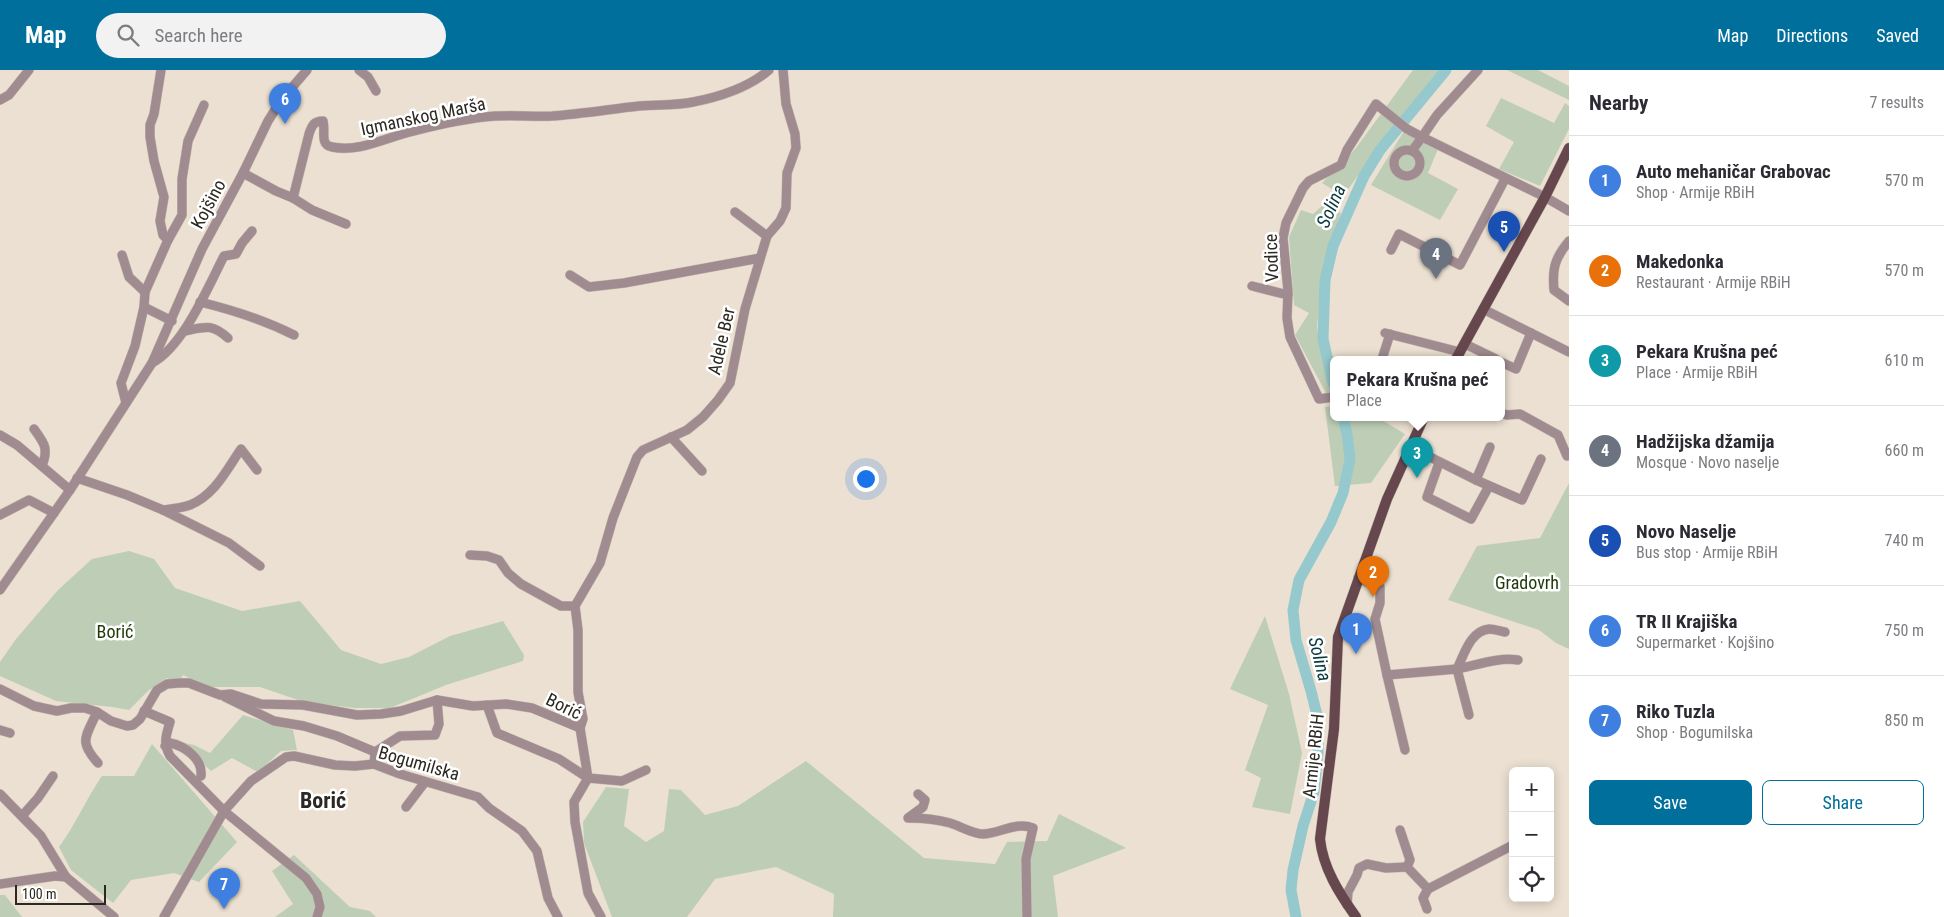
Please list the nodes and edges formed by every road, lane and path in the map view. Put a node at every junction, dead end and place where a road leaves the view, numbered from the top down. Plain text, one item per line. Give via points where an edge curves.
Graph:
1 (29, 70) edge
2 (161, 70) edge
3 (307, 70) edge
4 (359, 70) edge
5 (769, 70) edge
6 (783, 70) edge
7 (1478, 70) edge
8 (376, 91) dead end
9 (0, 100) edge
10 (204, 104) dead end
11 (1422, 137) junction
12 (1569, 148) edge
13 (1412, 151) dead end
14 (243, 173) junction
15 (1505, 179) junction
16 (1545, 197) junction
17 (293, 198) junction
18 (1569, 211) edge
19 (735, 212) dead end
20 (346, 224) dead end
21 (252, 231) dead end
22 (767, 236) junction
23 (168, 240) junction
24 (1569, 241) edge
25 (1392, 250) dead end
26 (122, 256) dead end
27 (760, 258) junction
28 (570, 275) dead end
29 (1252, 286) dead end
30 (145, 292) junction
31 (1288, 295) junction
32 (1569, 301) edge
33 (200, 302) junction
34 (144, 307) junction
35 (1483, 309) junction
36 (172, 321) junction
37 (184, 331) junction
38 (1531, 333) junction
39 (294, 335) dead end
40 (228, 338) dead end
41 (1460, 352) edge
42 (1569, 352) edge
43 (1383, 356) edge
44 (1481, 356) edge
45 (152, 363) junction
46 (1505, 364) edge
47 (1325, 398) edge
48 (126, 403) junction
49 (1505, 414) edge
50 (1422, 421) edge
51 (34, 429) dead end
52 (0, 435) edge
53 (671, 438) junction
54 (1490, 447) dead end
55 (1410, 448) junction
56 (1567, 456) dead end
57 (1541, 459) dead end
58 (1439, 463) junction
59 (42, 466) junction
60 (257, 470) dead end
61 (702, 471) dead end
62 (77, 478) junction
63 (1476, 480) junction
64 (1488, 486) junction
65 (70, 490) junction
66 (163, 510) junction
67 (54, 513) junction
68 (0, 515) edge
69 (470, 555) dead end
70 (260, 566) dead end
71 (1358, 578) junction
72 (0, 590) edge
73 (575, 606) junction
74 (1505, 632) dead end
75 (1518, 660) dead end
76 (1457, 669) junction
77 (1387, 676) junction
78 (0, 689) edge
79 (220, 695) junction
80 (437, 700) junction
81 (487, 705) junction
82 (97, 712) junction
83 (144, 712) junction
84 (1469, 716) dead end
85 (580, 728) junction
86 (0, 730) edge
87 (10, 733) dead end
88 (166, 746) junction
89 (1405, 750) dead end
90 (374, 752) junction
91 (98, 764) dead end
92 (374, 764) junction
93 (646, 770) dead end
94 (53, 776) dead end
95 (201, 776) dead end
96 (588, 778) junction
97 (426, 782) junction
98 (0, 794) edge
99 (918, 794) dead end
100 (406, 807) dead end
101 (224, 811) junction
102 (22, 816) junction
103 (1400, 830) dead end
104 (1509, 847) edge
105 (1407, 867) junction
106 (66, 877) junction
107 (0, 884) edge
108 (1428, 889) junction
109 (1347, 905) junction
110 (1427, 909) dead end
111 (114, 917) edge
112 (164, 917) edge
113 (317, 917) edge
114 (558, 917) edge
115 (601, 917) edge
116 (1027, 917) edge
117 (1356, 917) edge

1 - 9 street
2 - 23 street via 150,137 164,197 160,221 163,235
3 - 14 street, Kojšino via 268,121
4 - 8 street via 368,76
5 - 17 street, Igmanskog Marša via 760,78 730,92 692,103 552,116 486,117 443,124 359,147 330,147 323,138 324,122 317,121 309,134
6 - 22 street, Adele Ber via 786,104 796,148 786,173 786,208
7 - 11 street
10 - 23 street via 188,142 182,179 182,215
11 - 13 street
11 - 15 street
11 - 31 street, Vodice via 1376,104 1341,165 1309,181 1303,188 1286,223 1283,238
12 - 16 main road
14 - 17 street
14 - 36 street, Kojšino via 202,249
15 - 16 street
15 - 25 street via 1460,265 1399,234
16 - 18 street
16 - 35 main road
17 - 20 street
19 - 22 street
21 - 33 street, Kojšino via 236,254 224,256
22 - 27 street, Adele Ber
23 - 30 street
24 - 32 street via 1560,252 1552,273 1554,290
26 - 30 street via 129,277
27 - 28 street via 589,287
27 - 53 street, Adele Ber via 745,309 730,382 702,417
29 - 31 street, Vodice
30 - 34 street
31 - 47 street, Vodice via 1290,337
33 - 37 street, Kojšino
33 - 39 street via 249,315
34 - 36 street
34 - 48 street via 135,346 121,383
35 - 38 street
35 - 41 main road
36 - 45 street, Kojšino
37 - 40 street via 212,326
37 - 45 street, Kojšino via 161,359
38 - 42 street
38 - 46 street via 1516,369
41 - 43 street via 1387,334
41 - 44 street
45 - 48 street, Kojšino
48 - 62 street, Kojšino
49 - 56 street via 1520,414 1558,434
50 - 55 main road, Armije RBiH
51 - 59 street via 45,448
52 - 59 street via 18,445
53 - 61 street
53 - 73 street, Adele Ber via 643,450 637,457 613,518 600,563
54 - 63 street
55 - 58 street
55 - 71 main road, Armije RBiH via 1387,498
57 - 64 street via 1522,500
58 - 63 street
58 - 64 street via 1427,497 1471,519
59 - 65 street
60 - 66 street via 241,449 222,480 202,499 190,505
62 - 65 street, Kojšino
62 - 66 street
63 - 64 street
65 - 67 street, Kojšino
66 - 70 street via 229,543
67 - 68 street via 29,500
67 - 72 street, Kojšino
69 - 73 street via 499,560 521,584 561,606
71 - 77 street via 1380,587 1375,619
71 - 109 main road, Armije RBiH via 1338,637 1334,729 1320,839 1322,856
73 - 85 street via 578,692 583,720
74 - 76 street via 1489,629 1480,632 1471,640
75 - 76 street via 1509,658
76 - 77 street
76 - 84 street
77 - 89 street
78 - 82 street, Borić via 43,709 85,708
79 - 80 street, Borić via 231,694 261,704 303,705 357,715 395,712
79 - 83 street, Borić via 188,683 167,684 156,690
79 - 90 street via 274,720 337,736
80 - 81 street, Borić
80 - 90 street via 435,735 400,736
81 - 85 street, Borić via 532,708
81 - 96 street via 497,733 560,759
82 - 83 street, Borić via 127,726 140,720
82 - 91 street via 86,739 87,751
83 - 88 street via 170,722
85 - 96 street, Borić
86 - 87 street
88 - 95 street via 184,748 199,764
88 - 101 street via 170,756
90 - 92 street
92 - 97 street, Bogumilska
92 - 101 street, Bogumilska via 335,765 286,757 251,781
93 - 96 street via 622,781
94 - 102 street
96 - 115 street via 574,802 575,822 588,893
97 - 100 street
97 - 114 street, Bogumilska via 478,797 522,831 537,851 548,898
98 - 102 street
99 - 116 street via 925,800 923,807 908,818 950,822 983,834 1007,828 1032,828 1026,859
101 - 112 street, Bogumilska
101 - 113 street via 306,878 317,894 320,907
102 - 106 street via 41,836
103 - 105 street via 1410,860
104 - 108 street
105 - 108 street
105 - 109 street via 1386,868 1367,864 1359,868 1348,892
106 - 107 street
106 - 111 street
108 - 110 street via 1424,898
109 - 117 main road, Armije RBiH

